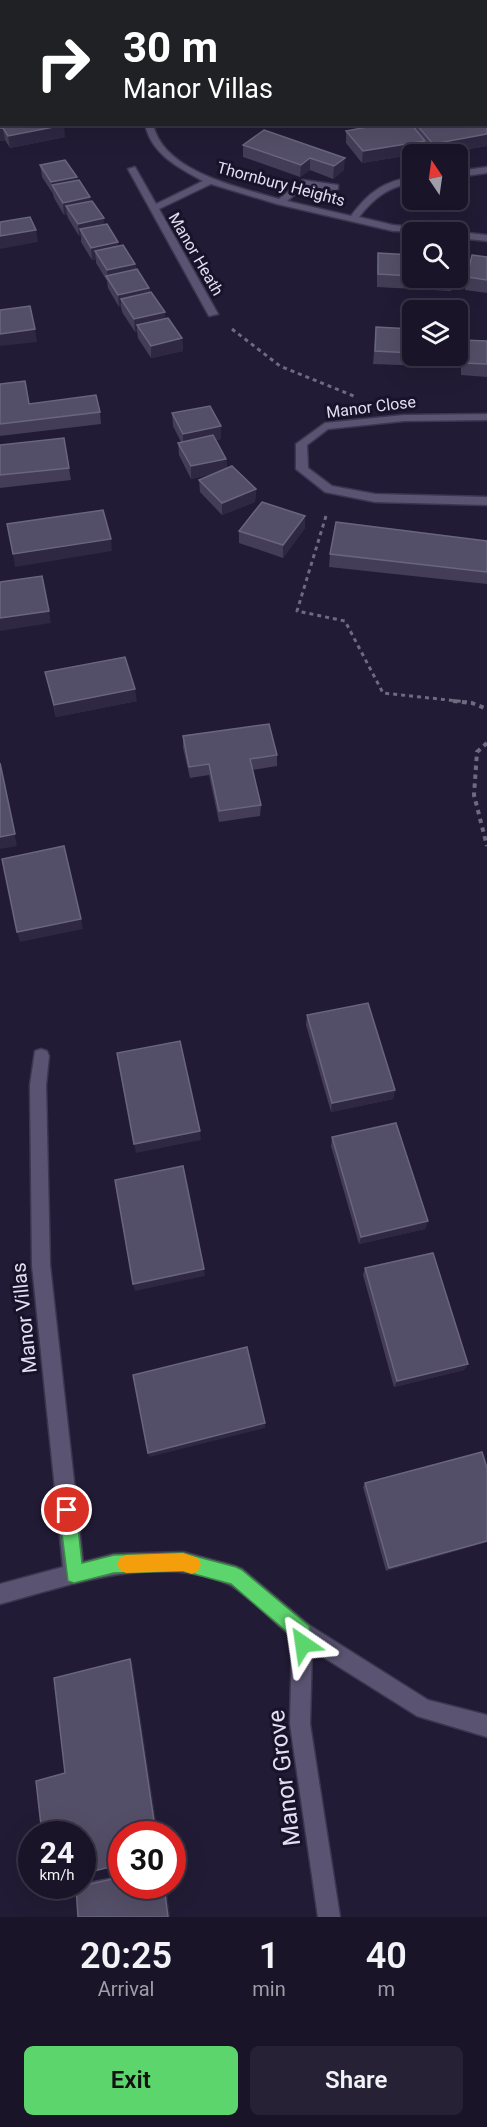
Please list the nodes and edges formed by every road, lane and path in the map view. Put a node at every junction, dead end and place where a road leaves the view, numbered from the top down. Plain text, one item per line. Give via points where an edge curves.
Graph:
1 (149, 126) edge
2 (132, 169) dead end
3 (487, 170) edge
4 (468, 173) edge
5 (210, 181) junction
6 (402, 182) edge
7 (335, 187) dead end
8 (280, 202) junction
9 (153, 209) junction
10 (353, 219) junction
11 (402, 229) edge
12 (468, 236) edge
13 (487, 238) edge
14 (213, 314) joint
15 (487, 417) edge
16 (383, 420) junction
17 (329, 489) junction
18 (487, 501) edge
19 (487, 709) edge
20 (487, 743) edge
21 (487, 846) edge
22 (41, 1056) dead end
23 (74, 1574) junction
24 (0, 1594) edge
25 (302, 1632) junction
26 (487, 1726) edge
27 (329, 1917) edge

1 - 5 street, Thornbury Heights via 171,160
2 - 9 street, Manor Heath
3 - 4 street
5 - 8 street, Thornbury Heights
5 - 9 street, Manor Heath
6 - 10 street via 389,184 370,197
7 - 8 street via 303,183
8 - 10 street, Thornbury Heights
9 - 14 street, Manor Heath
10 - 11 street, Thornbury Heights
12 - 13 street
14 - 16 path via 280,366 378,406
15 - 16 street, Manor Close
16 - 17 street, Manor Close via 325,426 301,444 302,469
17 - 18 street, Manor Close via 375,498
17 - 19 path via 330,501 297,611 345,621 383,693 472,703
20 - 21 path via 477,752 474,795
22 - 23 street, Manor Villas via 41,1265
23 - 24 street
23 - 25 street via 114,1564 183,1562 236,1576
25 - 26 street via 424,1709
25 - 27 street, Manor Grove via 300,1724

